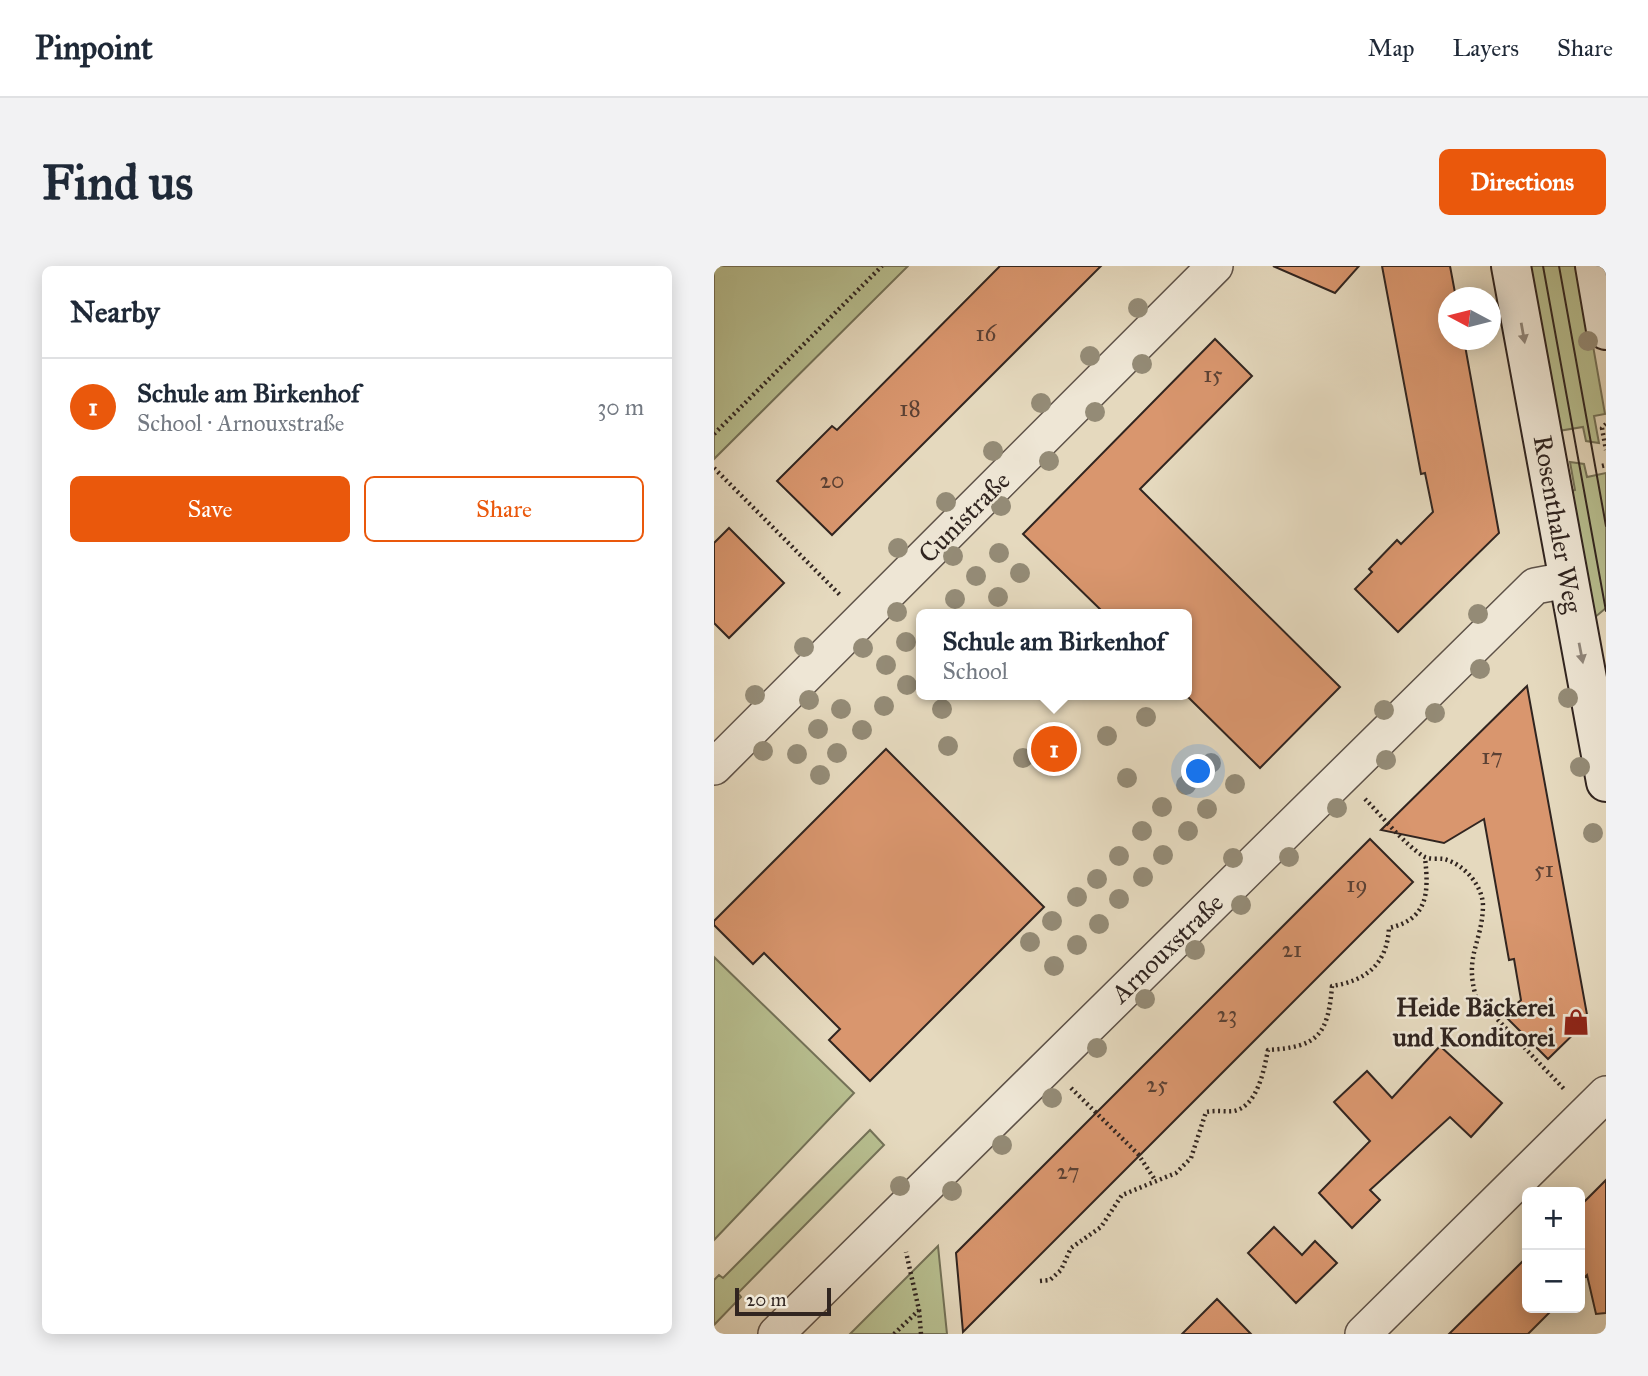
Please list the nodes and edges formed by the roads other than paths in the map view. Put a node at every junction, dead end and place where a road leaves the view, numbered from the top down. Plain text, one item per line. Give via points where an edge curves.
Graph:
1 (1215, 266) edge
2 (1511, 266) edge
3 (1595, 266) edge
4 (1606, 330) edge
5 (1567, 580) junction
6 (714, 767) edge
7 (1606, 782) edge
8 (1596, 1104) edge
9 (776, 1334) edge
10 (1363, 1334) edge

1 - 6 street, Cunistraße
2 -> 5 main road, Rosenthaler Weg
3 - 4 main road
5 -> 7 main road, Rosenthaler Weg
5 - 9 street, Arnouxstraße via 1535,586
8 - 10 street

